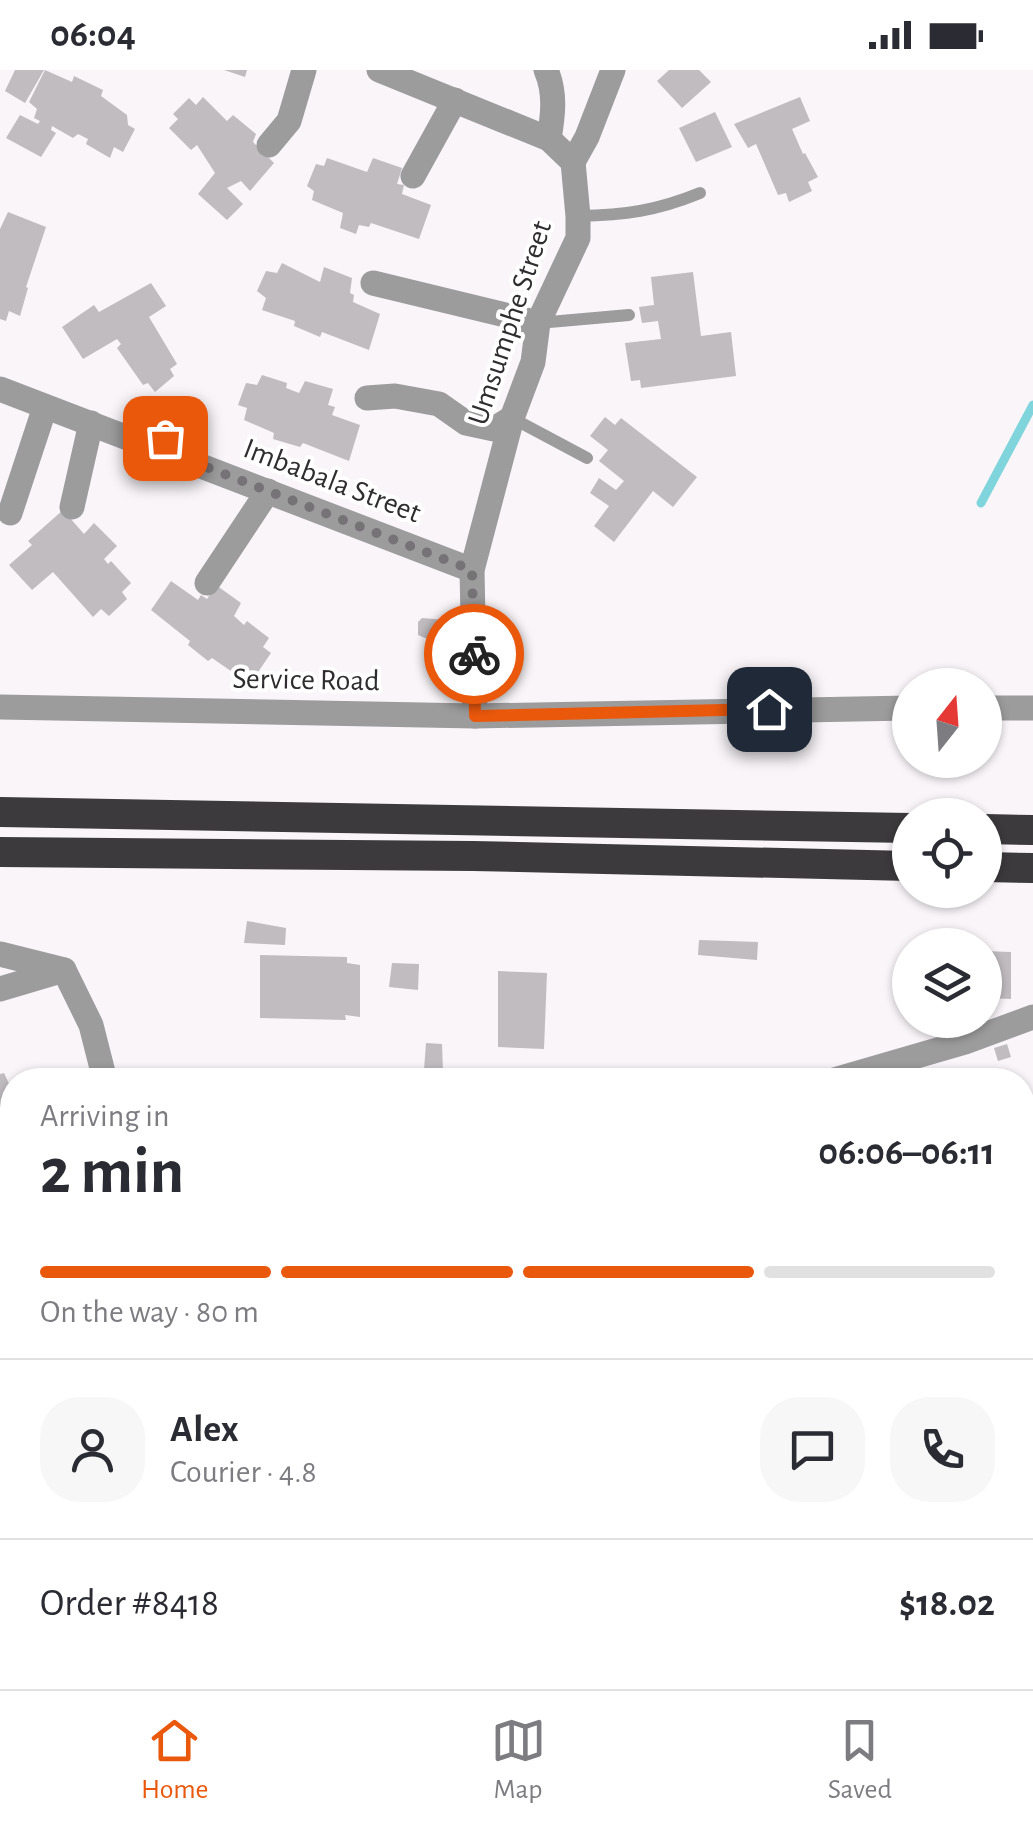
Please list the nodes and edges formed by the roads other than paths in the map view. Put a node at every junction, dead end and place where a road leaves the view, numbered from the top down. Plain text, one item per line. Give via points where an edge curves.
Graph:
1 (304, 70) edge
2 (379, 70) edge
3 (546, 70) edge
4 (613, 70) edge
5 (456, 100) junction
6 (548, 139) junction
7 (269, 145) dead end
8 (573, 162) junction
9 (413, 176) dead end
10 (700, 194) dead end
11 (578, 216) junction
12 (374, 283) dead end
13 (629, 315) dead end
14 (538, 323) junction
15 (0, 389) edge
16 (367, 398) dead end
17 (45, 407) junction
18 (142, 414) dead end
19 (512, 418) junction
20 (91, 423) junction
21 (587, 458) dead end
22 (188, 460) junction
23 (268, 491) junction
24 (72, 507) dead end
25 (10, 513) dead end
26 (472, 570) junction
27 (207, 583) dead end
28 (0, 707) edge
29 (892, 708) edge
30 (1002, 708) edge
31 (1033, 708) edge
32 (475, 716) junction
33 (0, 812) edge
34 (892, 828) edge
35 (1002, 829) edge
36 (1033, 830) edge
37 (0, 852) edge
38 (892, 866) edge
39 (1002, 867) edge
40 (1033, 868) edge
41 (0, 954) edge
42 (64, 970) junction
43 (0, 988) edge
44 (1033, 1017) edge
45 (103, 1068) edge
46 (875, 1068) edge

1 - 7 street via 289,122
2 - 5 street
3 - 6 street via 554,112
4 - 8 street
5 - 6 street
5 - 9 street
6 - 8 street
8 - 11 street, Umsumphe Street
10 - 11 lane via 620,215
11 - 14 street, Umsumphe Street via 578,238
12 - 14 street
13 - 14 lane
14 - 19 street, Umsumphe Street via 533,362
15 - 17 street, Imbabala Street
16 - 19 street via 440,404 466,423 494,430
17 - 20 street, Imbabala Street
17 - 25 street
18 - 22 lane
19 - 21 lane
19 - 26 street, Umsumphe Street
20 - 22 street, Imbabala Street
20 - 24 street
22 - 23 street, Imbabala Street
23 - 26 street, Imbabala Street
23 - 27 street
26 - 32 street, Umsumphe Street
28 - 32 street, Service Road
29 - 32 street, Service Road
30 - 31 street
33 - 34 highway
35 - 36 highway
37 - 38 highway
39 - 40 highway
41 - 42 street
42 - 43 street
42 - 45 street
44 - 46 street

